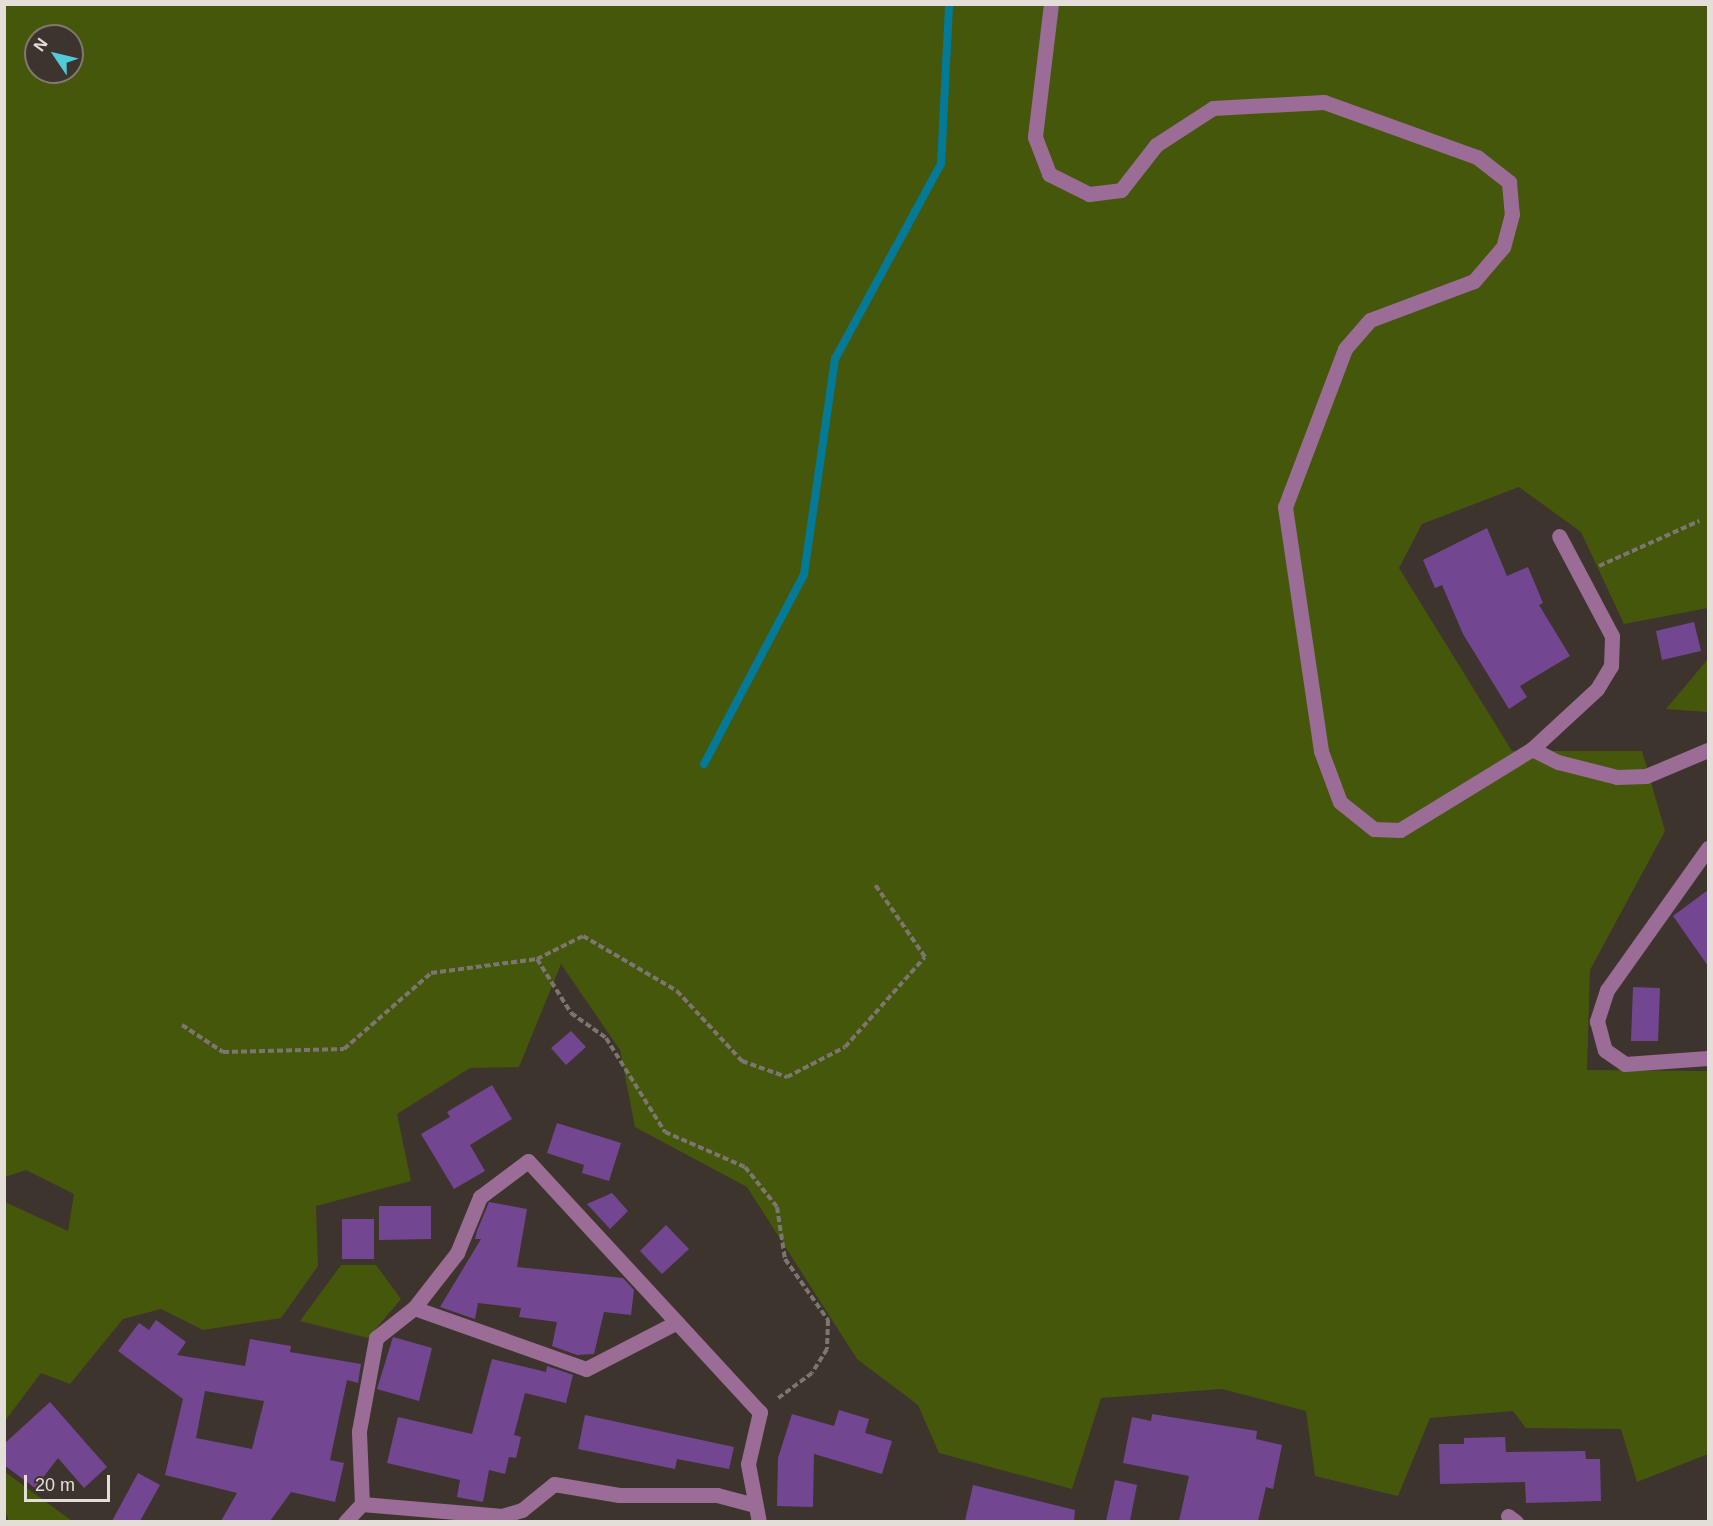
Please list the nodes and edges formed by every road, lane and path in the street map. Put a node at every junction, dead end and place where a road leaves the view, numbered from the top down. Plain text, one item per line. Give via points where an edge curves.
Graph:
1 (1051, 4) edge
2 (1699, 520) dead end
3 (1559, 536) dead end
4 (1579, 575) junction
5 (1532, 749) junction
6 (1708, 750) edge
7 (1708, 851) edge
8 (874, 883) dead end
9 (537, 958) junction
10 (182, 1025) dead end
11 (1708, 1058) edge
12 (414, 1308) junction
13 (676, 1322) junction
14 (760, 1412) junction
15 (362, 1504) junction
16 (755, 1505) junction
17 (345, 1521) edge
18 (759, 1521) edge

1 - 5 street via 1035,137 1049,174 1089,194 1121,190 1156,145 1213,108 1324,102 1477,156 1509,182 1512,214 1503,247 1474,281 1370,320 1345,349 1285,507 1321,750 1340,802 1374,829 1400,830
2 - 4 path
3 - 4 street
4 - 5 street via 1612,636 1611,666 1597,689
5 - 6 street via 1558,762 1617,777 1646,776
7 - 11 street via 1607,990 1597,1021 1605,1050 1625,1064
8 - 9 path via 925,957 845,1047 787,1077 742,1060 677,991 583,936
9 - 10 path via 431,973 344,1049 224,1052
9 - 14 path via 571,1013 606,1038 665,1132 745,1167 777,1207 785,1259 828,1320 827,1349 812,1373
12 - 13 street via 586,1369
12 - 13 street via 457,1252 480,1197 528,1161
12 - 15 street via 376,1338 359,1431
13 - 14 street
14 - 16 street via 748,1464
15 - 16 street via 502,1516 522,1510 554,1484 620,1495 717,1495
15 - 17 street
16 - 18 street

